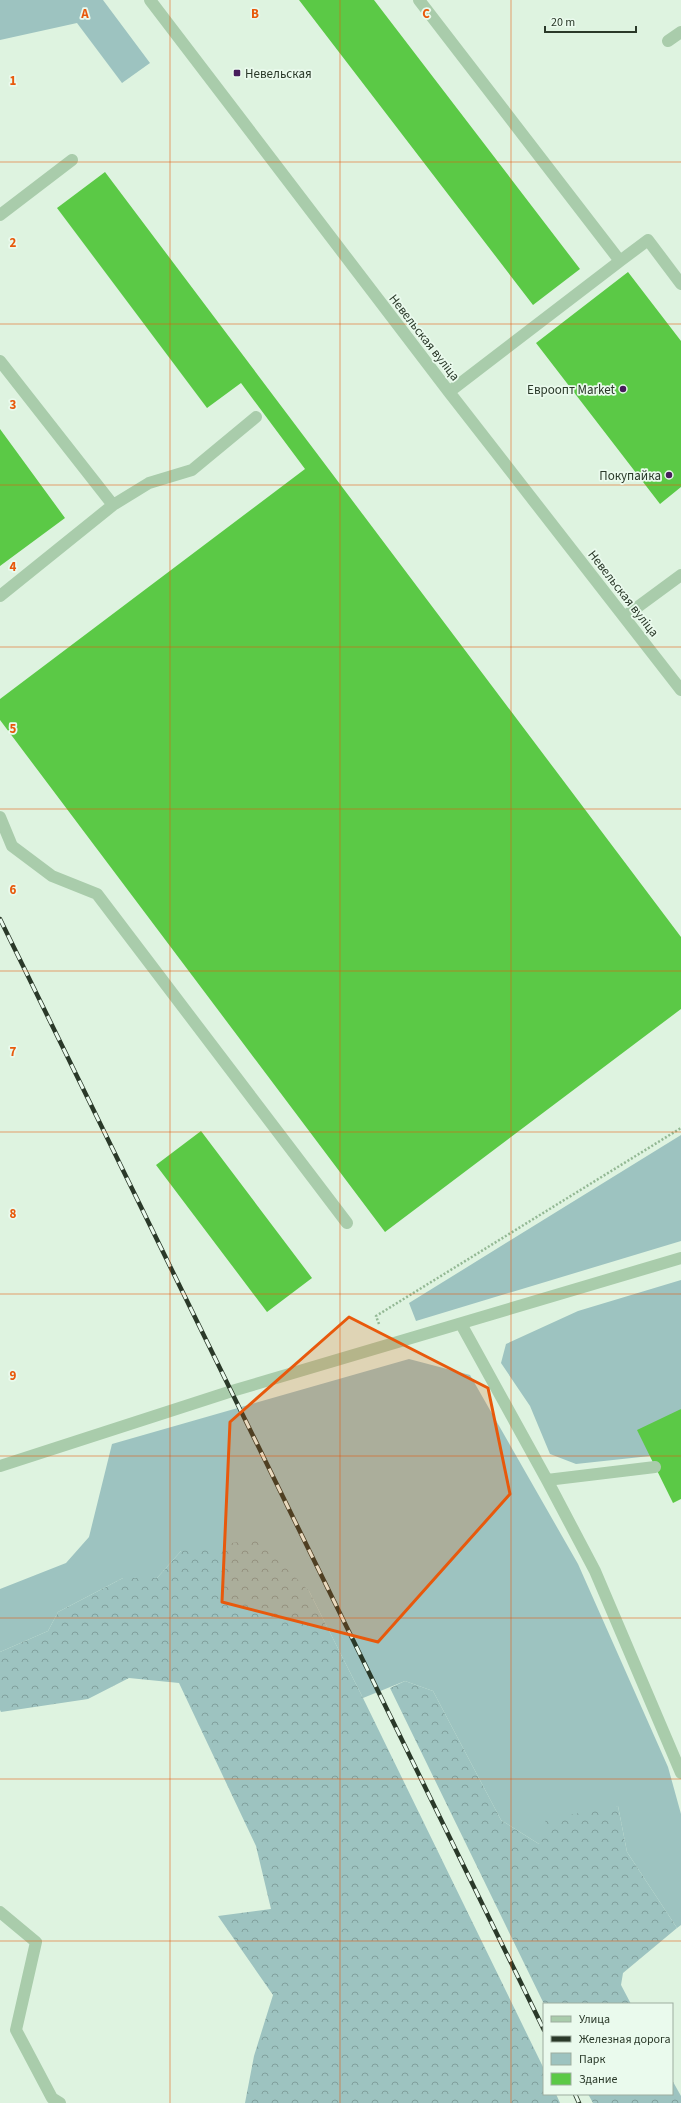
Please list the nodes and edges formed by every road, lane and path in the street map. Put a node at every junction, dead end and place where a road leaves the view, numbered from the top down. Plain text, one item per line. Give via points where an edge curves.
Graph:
1 (150, 0) edge
2 (419, 0) edge
3 (681, 32) edge
4 (668, 42) dead end
5 (72, 160) dead end
6 (0, 215) edge
7 (620, 261) junction
8 (681, 284) edge
9 (0, 361) edge
10 (449, 392) junction
11 (256, 418) dead end
12 (114, 505) junction
13 (681, 575) edge
14 (0, 596) edge
15 (624, 617) junction
16 (681, 690) edge
17 (0, 817) edge
18 (681, 1128) edge
19 (347, 1223) dead end
20 (681, 1258) edge
21 (460, 1324) junction
22 (386, 1346) junction
23 (0, 1466) edge
24 (655, 1467) dead end
25 (547, 1480) junction
26 (681, 1773) edge
27 (0, 1912) edge
28 (60, 2103) edge

1 - 10 street, Невельская вуліца
2 - 7 street
3 - 4 street
5 - 6 street
7 - 8 street via 648,240
7 - 10 street
9 - 12 street
10 - 15 street, Невельская вуліца
11 - 12 street via 192,470 149,483
12 - 14 street
13 - 15 street
15 - 16 street, Невельская вуліца
17 - 19 street via 12,846 52,876 97,894
18 - 22 path via 376,1316
20 - 21 street
21 - 22 street
21 - 25 street
22 - 23 street via 232,1391
24 - 25 street
25 - 26 street via 595,1572
27 - 28 street via 36,1942 16,2030 52,2098

